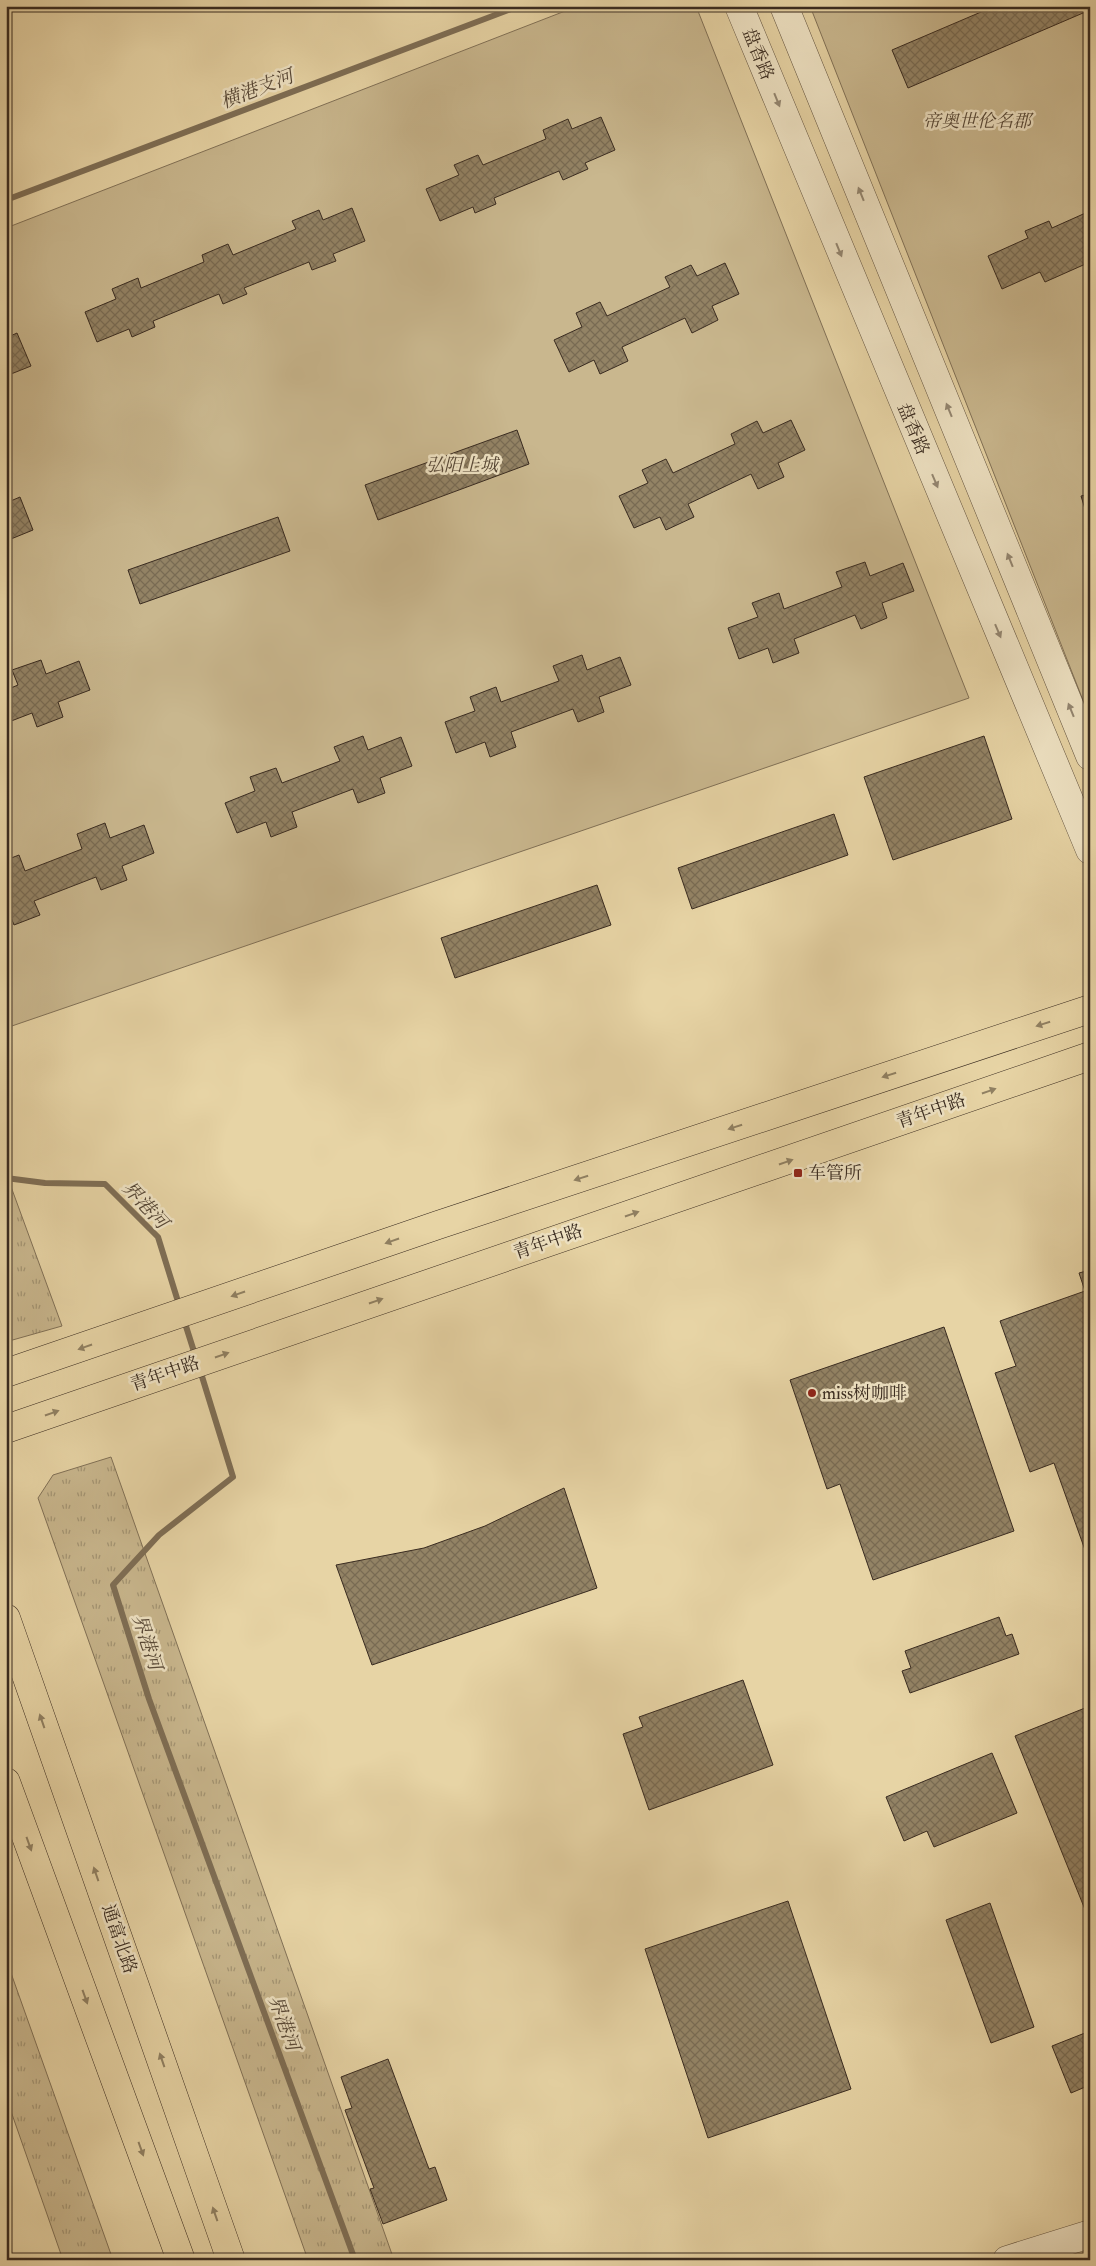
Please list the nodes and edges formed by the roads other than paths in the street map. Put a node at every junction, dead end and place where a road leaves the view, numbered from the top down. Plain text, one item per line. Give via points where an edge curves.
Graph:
1 (738, 6) edge
2 (784, 6) edge
3 (1090, 756) edge
4 (1090, 850) edge
5 (1090, 1009) edge
6 (1090, 1056) edge
7 (6, 1373) edge
8 (6, 1429) edge
9 (6, 1618) edge
10 (6, 1782) edge
11 (1090, 2234) edge
12 (181, 2260) edge
13 (231, 2260) edge
14 (1007, 2260) edge

1 -> 4 street, 盘香路
3 -> 2 street
5 -> 7 main road via 429,1228
8 -> 6 main road, 青年中路
13 -> 9 main road, 通富北路
10 -> 12 main road
11 - 14 street

